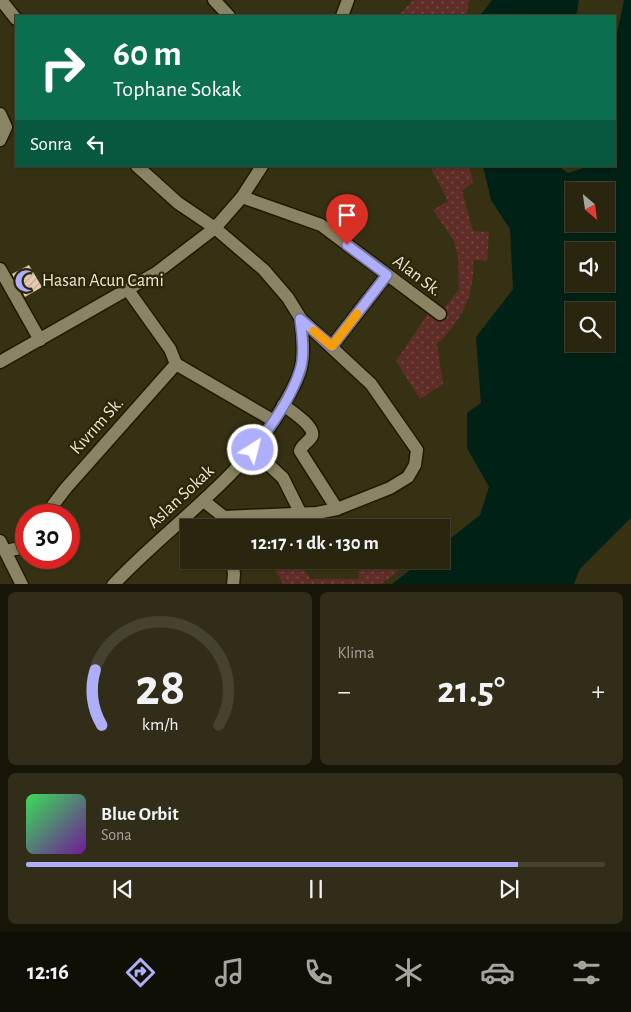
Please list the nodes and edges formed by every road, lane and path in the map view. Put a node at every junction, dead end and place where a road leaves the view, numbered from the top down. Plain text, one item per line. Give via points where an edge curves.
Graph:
1 (0, 0) edge
2 (214, 0) edge
3 (228, 15) edge
4 (15, 18) edge
5 (0, 114) edge
6 (0, 140) edge
7 (138, 167) edge
8 (261, 167) edge
9 (242, 197) junction
10 (215, 228) junction
11 (0, 269) edge
12 (387, 275) junction
13 (128, 290) junction
14 (440, 314) dead end
15 (300, 319) junction
16 (40, 340) junction
17 (332, 346) junction
18 (0, 362) edge
19 (176, 364) junction
20 (283, 405) junction
21 (274, 421) junction
22 (253, 450) junction
23 (204, 502) junction
24 (54, 504) edge
25 (337, 509) junction
26 (301, 514) junction
27 (222, 519) edge
28 (254, 519) edge
29 (3, 546) edge
30 (233, 569) edge
31 (22, 584) edge
32 (114, 584) edge
33 (233, 584) edge

1 - 4 street
2 - 3 street
5 - 6 street via 6,127
7 - 10 street via 178,203
8 - 9 street
9 - 10 street
9 - 12 street, Alan Sk. via 320,225
10 - 13 street
10 - 15 street via 264,270 288,298
11 - 16 street
12 - 14 street, Alan Sk.
12 - 17 street
13 - 16 street
13 - 19 street via 170,349
15 - 17 street
15 - 20 street, Aslan Sokak via 301,369
16 - 18 street
17 - 25 street via 371,384 417,450 415,465 408,476 390,488
19 - 21 street
19 - 24 street, Kıvrım Sk.
20 - 21 street, Aslan Sokak
20 - 25 street via 310,426 312,436 300,451
21 - 22 street, Aslan Sokak
22 - 23 street, Aslan Sokak
22 - 26 street via 283,478
23 - 27 street
23 - 32 street, Aslan Sokak
25 - 26 street
26 - 28 street
29 - 31 street
30 - 33 street

